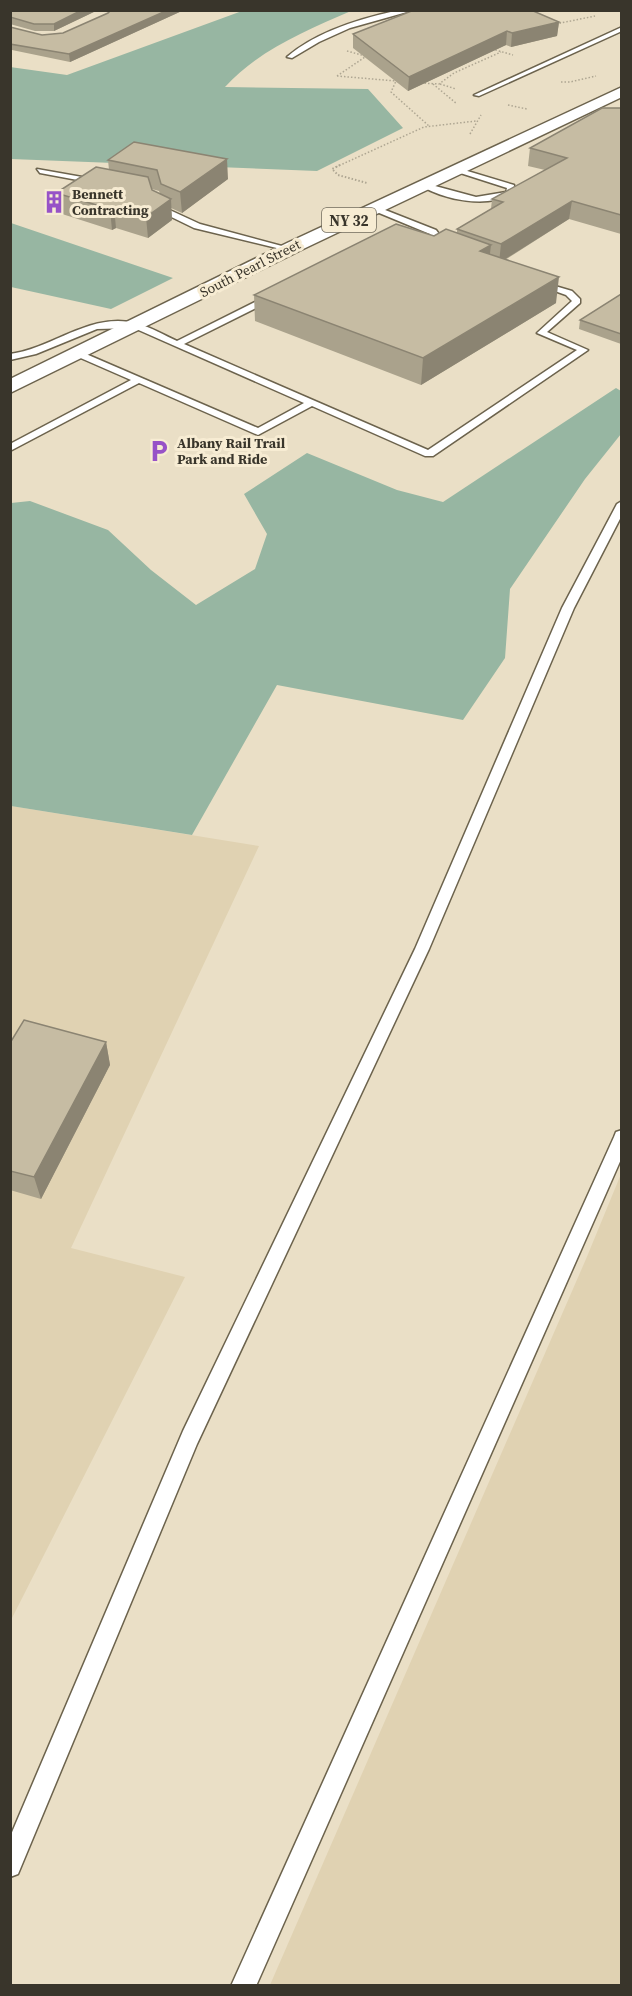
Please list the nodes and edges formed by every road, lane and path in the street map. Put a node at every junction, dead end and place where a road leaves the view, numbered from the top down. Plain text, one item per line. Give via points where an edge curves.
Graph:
1 (411, 10) edge
2 (595, 16) dead end
3 (554, 24) edge
4 (621, 29) edge
5 (501, 52) edge
6 (375, 53) edge
7 (290, 57) dead end
8 (398, 75) edge
9 (598, 76) dead end
10 (554, 80) dead end
11 (396, 81) junction
12 (405, 81) edge
13 (414, 82) edge
14 (439, 84) junction
15 (458, 90) dead end
16 (621, 91) edge
17 (477, 96) dead end
18 (507, 104) dead end
19 (528, 110) dead end
20 (483, 114) dead end
21 (476, 121) junction
22 (429, 126) junction
23 (466, 137) dead end
24 (40, 171) dead end
25 (464, 171) junction
26 (338, 175) dead end
27 (105, 183) edge
28 (424, 185) junction
29 (155, 195) edge
30 (375, 208) junction
31 (418, 225) junction
32 (408, 231) edge
33 (289, 249) junction
34 (456, 253) edge
35 (535, 281) edge
36 (282, 292) edge
37 (136, 326) junction
38 (177, 344) junction
39 (80, 354) junction
40 (10, 357) edge
41 (138, 380) junction
42 (10, 387) edge
43 (313, 402) junction
44 (10, 448) edge
45 (621, 504) edge
46 (621, 1137) edge
47 (10, 1866) edge
48 (243, 1986) edge

1 - 7 lane via 312,41
2 - 3 path
4 - 17 lane
5 - 14 path
6 - 11 path via 337,76
8 - 11 path
9 - 10 path via 570,84
11 - 12 path
11 - 22 path via 391,93
13 - 14 path
14 - 15 path
16 - 25 main road, South Pearl Street / NY 32 via 587,112
18 - 19 path
20 - 21 path
21 - 22 path
21 - 23 path via 474,131
22 - 26 path via 332,169
24 - 27 lane
25 - 28 main road, South Pearl Street / NY 32
25 - 28 lane via 511,187 509,193 481,201
28 - 30 main road, South Pearl Street / NY 32
29 - 33 lane via 158,207 197,226
30 - 31 lane
30 - 33 main road, South Pearl Street / NY 32
31 - 32 lane
31 - 34 lane via 433,232 445,249
33 - 37 main road, South Pearl Street / NY 32
35 - 43 lane via 569,293 577,301 541,333 584,350 429,454
36 - 38 lane
37 - 38 lane
37 - 39 main road, South Pearl Street / NY 32
37 - 40 lane via 92,327 54,345
38 - 43 lane
39 - 41 lane
39 - 42 main road, South Pearl Street / NY 32
41 - 43 lane via 258,432
41 - 44 lane
45 - 47 lane via 568,608 422,949 190,1438
46 - 48 lane

